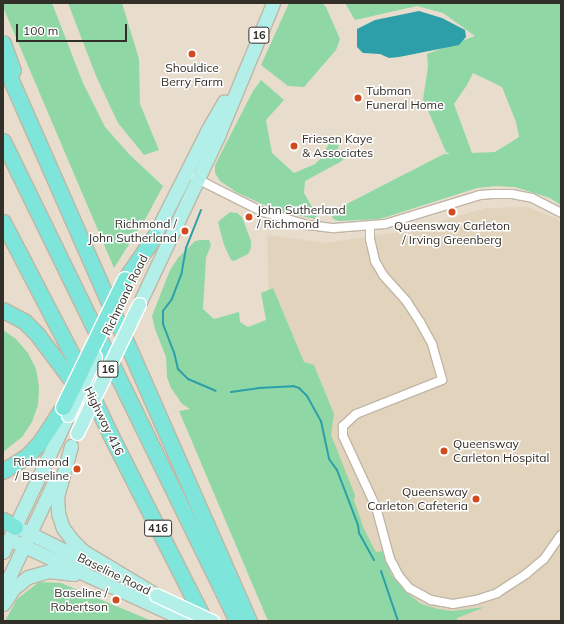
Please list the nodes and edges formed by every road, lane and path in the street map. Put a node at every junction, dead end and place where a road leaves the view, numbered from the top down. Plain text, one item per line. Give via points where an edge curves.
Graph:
1 (273, 3) edge
2 (3, 43) edge
3 (3, 62) edge
4 (245, 68) junction
5 (3, 141) edge
6 (51, 168) junction
7 (188, 170) junction
8 (198, 179) junction
9 (561, 213) edge
10 (3, 222) edge
11 (370, 226) junction
12 (154, 236) joint
13 (3, 310) edge
14 (65, 411) junction
15 (110, 434) junction
16 (72, 446) junction
17 (3, 471) edge
18 (9, 529) edge
19 (30, 534) junction
20 (561, 535) edge
21 (24, 546) junction
22 (3, 552) edge
23 (102, 582) junction
24 (3, 590) edge
25 (156, 595) junction
26 (3, 604) edge
27 (187, 621) edge
28 (205, 621) edge
29 (212, 621) edge
30 (237, 621) edge
31 (249, 621) edge

1 - 4 main road, Richmond Road / 16
2 - 6 highway
3 - 6 highway
4 - 7 main road, Richmond Road / 16 via 207,131
4 - 8 main road, Richmond Road / 16
5 - 30 highway
6 - 31 highway
7 - 8 street
7 - 12 main road, Richmond Road / 16
8 - 11 street via 280,218 334,228
8 - 16 main road, Richmond Road / 16, bridge
9 - 11 street via 532,198 493,194 480,195 404,219
10 - 15 highway, Highway 416 / 416 via 76,362
11 - 20 street via 375,261 420,322 432,344 442,380 356,414 343,426 343,436 376,507 390,559 399,576 409,588 431,600 453,604 476,600 497,593 526,574 544,559
12 - 14 highway, bridge via 127,283
13 - 15 highway via 24,322 37,334
14 - 17 highway via 26,456
14 - 18 main road
15 - 28 highway, Highway 416 / 416
16 - 19 main road, Richmond Road / 16
16 - 25 main road via 57,497 58,513 63,528 83,551
18 - 19 main road, Baseline Road
18 - 21 main road, Baseline Road
18 - 22 main road
19 - 21 main road, Richmond Road
19 - 25 main road, Baseline Road
21 - 23 main road, Baseline Road
21 - 24 main road, Richmond Road
23 - 26 main road via 63,572 41,573 19,583
23 - 27 main road, Baseline Road
25 - 29 main road, Baseline Road, bridge

